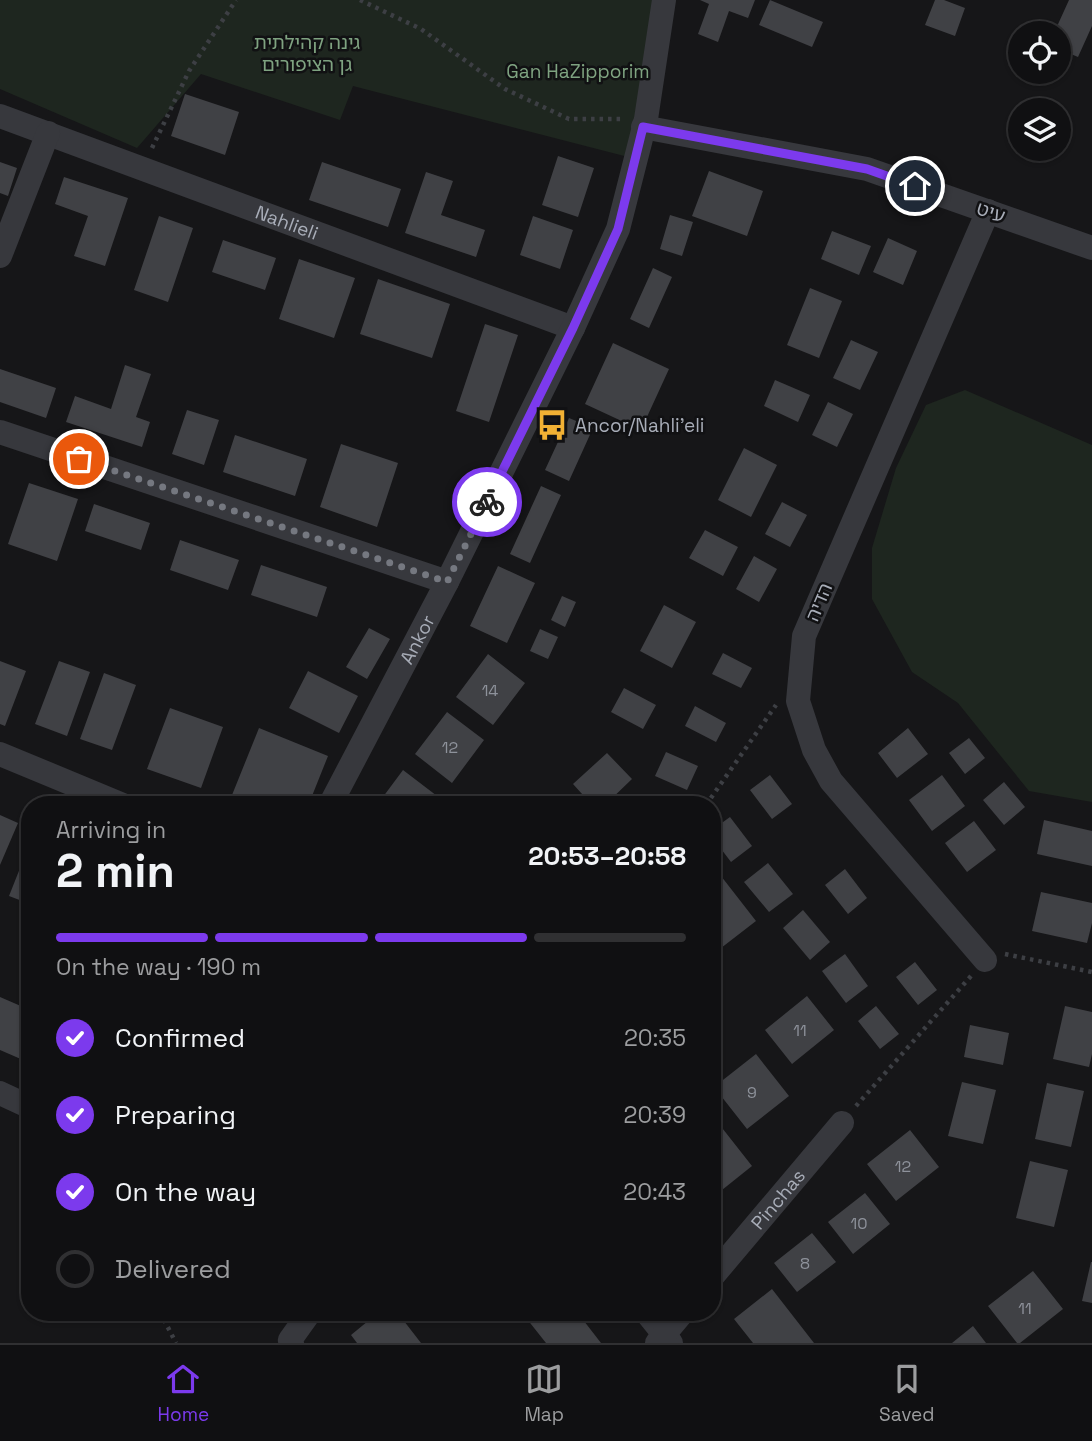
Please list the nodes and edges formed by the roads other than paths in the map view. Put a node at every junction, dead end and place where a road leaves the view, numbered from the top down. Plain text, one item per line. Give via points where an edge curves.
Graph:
1 (664, 0) edge
2 (0, 116) edge
3 (644, 123) junction
4 (48, 133) junction
5 (988, 211) junction
6 (1092, 247) edge
7 (0, 256) edge
8 (573, 328) junction
9 (0, 432) edge
10 (447, 582) junction
11 (0, 754) edge
12 (101, 796) edge
13 (335, 796) edge
14 (985, 960) road end
15 (0, 1093) edge
16 (21, 1103) edge
17 (842, 1123) road end
18 (721, 1266) edge
19 (303, 1321) edge
20 (652, 1321) edge
21 (677, 1321) edge
22 (664, 1340) edge
23 (292, 1343) edge

1 - 3 street, Ankor
2 - 4 street, Nahlieli
3 - 5 street, עיט via 867,169
3 - 8 street, Ankor via 618,229
4 - 7 street
4 - 8 street, Nahlieli
5 - 6 street, עיט
5 - 14 street, הדיה via 804,636 798,701 814,750 831,781
8 - 10 street, Ankor
9 - 10 street
10 - 13 street, Ankor
11 - 12 street
15 - 16 street
17 - 18 street, Pinchas
19 - 23 street via 290,1339
20 - 22 street
21 - 22 street

